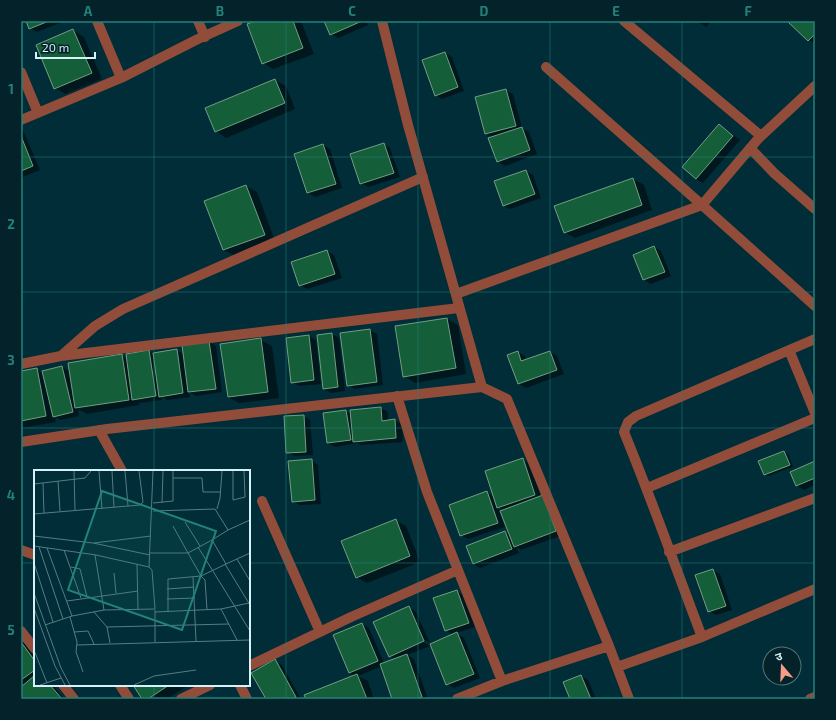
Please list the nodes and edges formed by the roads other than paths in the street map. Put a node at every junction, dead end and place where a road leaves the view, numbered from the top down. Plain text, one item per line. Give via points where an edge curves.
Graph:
1 (97, 21) edge
2 (198, 21) edge
3 (238, 21) edge
4 (382, 21) edge
5 (624, 21) edge
6 (205, 37) junction
7 (546, 67) dead end
8 (21, 72) edge
9 (121, 78) junction
10 (815, 86) edge
11 (38, 113) junction
12 (21, 120) edge
13 (761, 136) junction
14 (750, 148) junction
15 (423, 177) junction
16 (702, 205) junction
17 (815, 209) edge
18 (456, 294) junction
19 (815, 306) edge
20 (459, 308) junction
21 (815, 339) edge
22 (789, 350) junction
23 (61, 356) junction
24 (21, 364) edge
25 (482, 387) junction
26 (397, 396) junction
27 (815, 413) edge
28 (815, 418) edge
29 (99, 430) junction
30 (21, 442) edge
31 (121, 470) edge
32 (647, 488) junction
33 (815, 498) edge
34 (262, 502) dead end
35 (21, 550) edge
36 (669, 552) junction
37 (34, 555) edge
38 (458, 570) junction
39 (815, 589) edge
40 (21, 631) edge
41 (320, 632) junction
42 (702, 637) junction
43 (609, 646) junction
44 (34, 648) edge
45 (250, 666) edge
46 (617, 667) junction
47 (502, 681) junction
48 (64, 686) edge
49 (121, 686) edge
50 (208, 686) edge
51 (240, 686) edge
52 (815, 697) edge
53 (74, 699) edge
54 (129, 699) edge
55 (181, 699) edge
56 (247, 699) edge
57 (457, 699) edge
58 (629, 699) edge
59 (810, 699) edge

1 - 9 street
2 - 6 street
3 - 6 street
4 - 15 street
5 - 13 street
6 - 9 street
7 - 16 street
8 - 11 street
9 - 11 street
10 - 13 street
11 - 12 street
13 - 14 street
14 - 16 street
14 - 17 street
15 - 18 street
15 - 23 street via 123,309 95,326
16 - 18 street
16 - 19 street
18 - 20 street
20 - 23 street
20 - 25 street
21 - 22 street
22 - 27 street
22 - 32 street via 636,416 628,422 624,432
23 - 24 street
25 - 26 street
25 - 43 street via 507,399
26 - 29 street
26 - 38 street via 427,492
28 - 32 street
29 - 30 street
29 - 31 street
32 - 36 street
33 - 36 street
34 - 41 street
35 - 37 street
36 - 42 street
38 - 41 street
38 - 47 street
39 - 42 street
40 - 44 street
41 - 45 street
42 - 46 street
43 - 46 street
43 - 47 street
46 - 58 street
47 - 57 street
48 - 53 street
49 - 54 street
50 - 55 street
51 - 56 street
52 - 59 street

